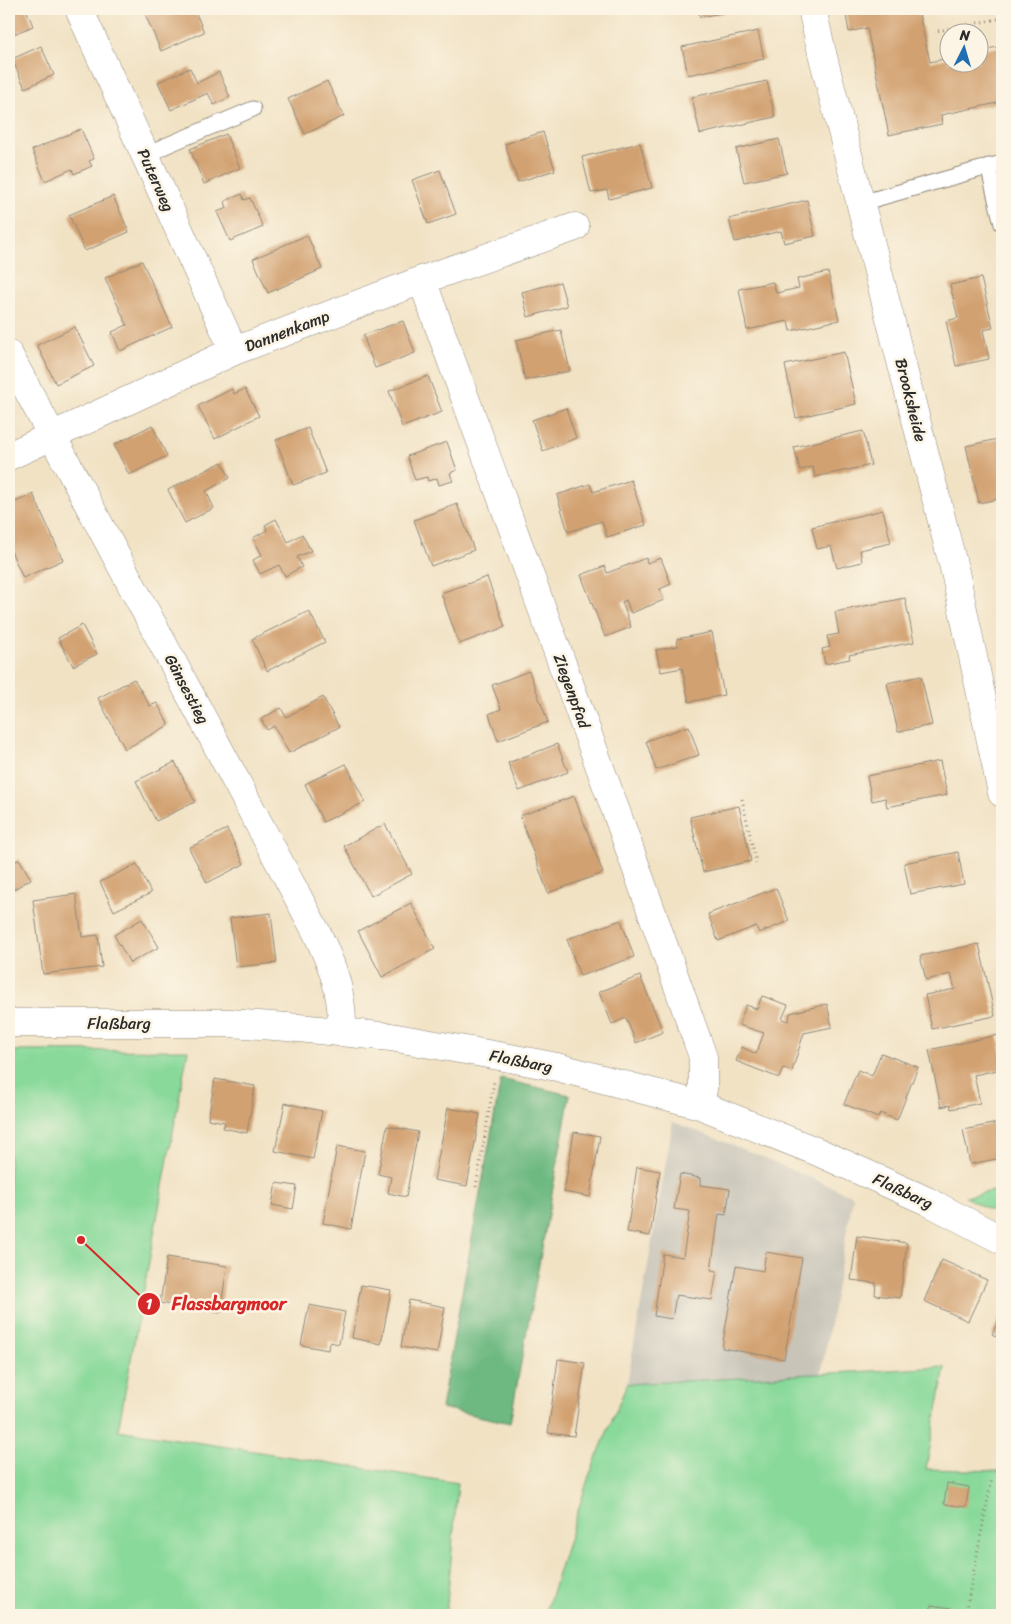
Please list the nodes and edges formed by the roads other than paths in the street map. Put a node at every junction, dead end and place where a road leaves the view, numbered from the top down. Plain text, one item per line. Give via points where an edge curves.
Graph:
1 (79, 9) edge
2 (812, 9) edge
3 (253, 110) dead end
4 (146, 157) junction
5 (995, 164) edge
6 (861, 203) junction
7 (1002, 224) edge
8 (574, 227) dead end
9 (422, 280) junction
10 (234, 351) junction
11 (9, 355) edge
12 (52, 434) junction
13 (9, 456) edge
14 (1002, 794) edge
15 (9, 1023) edge
16 (342, 1031) junction
17 (700, 1106) junction
18 (1002, 1240) edge

1 - 4 street, Puterweg
2 - 6 street, Brooksheide
3 - 4 lane
4 - 10 street, Puterweg
5 - 6 lane
5 - 7 lane
6 - 14 street, Brooksheide via 955,572
8 - 9 street, Dannenkamp
9 - 10 street, Dannenkamp
9 - 17 street, Ziegenpfad via 622,825 703,1057
10 - 12 street, Dannenkamp
11 - 12 street, Gänsestieg
12 - 13 street, Dannenkamp
12 - 16 street, Gänsestieg via 316,933 340,991
15 - 16 street, Flaßbarg via 230,1023
16 - 17 street, Flaßbarg via 547,1066
17 - 18 street, Flaßbarg via 818,1152 927,1201

